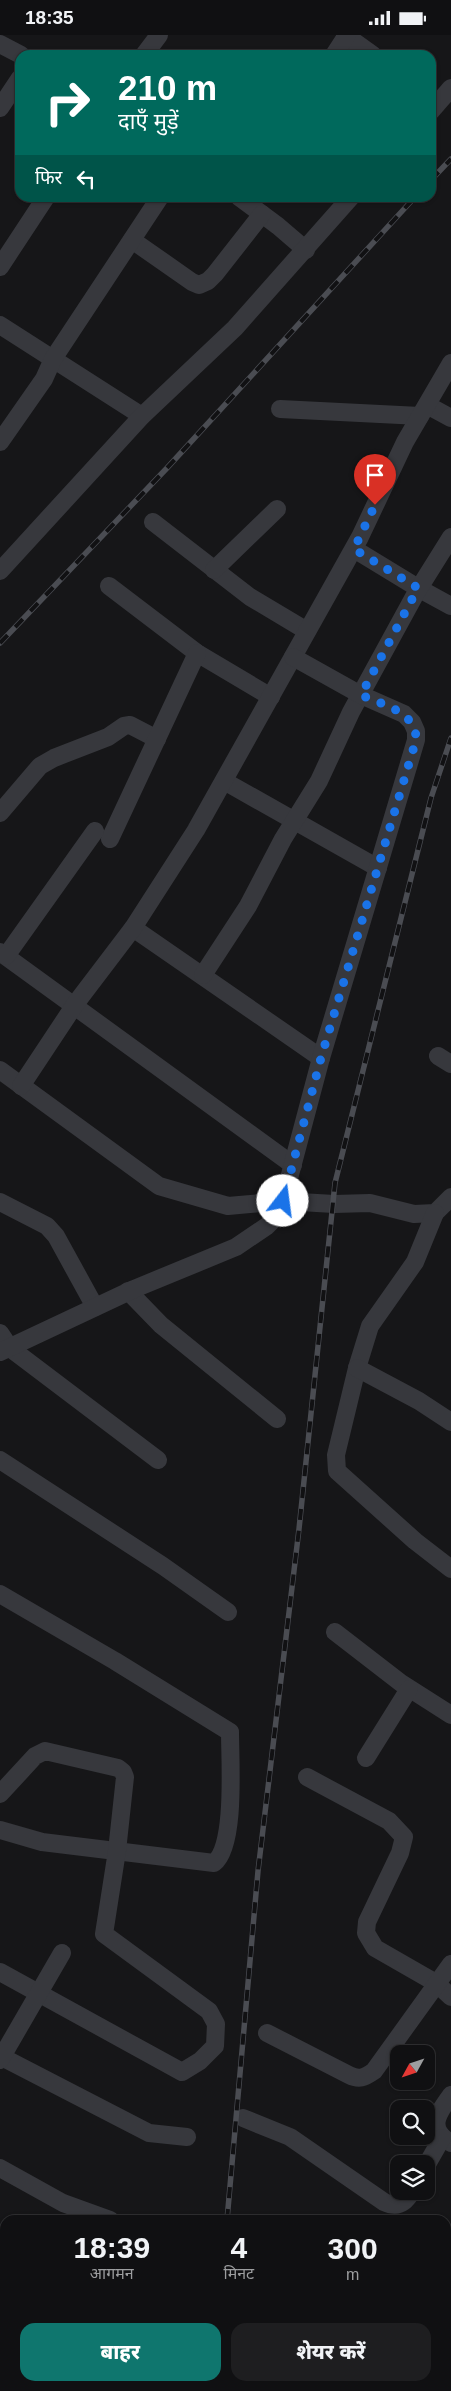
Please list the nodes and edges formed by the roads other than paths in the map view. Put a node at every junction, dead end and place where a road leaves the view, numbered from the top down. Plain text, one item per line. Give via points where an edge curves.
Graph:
1 (159, 35) edge
2 (346, 35) edge
3 (0, 44) edge
4 (148, 50) edge
5 (337, 50) edge
6 (366, 50) edge
7 (15, 52) edge
8 (15, 85) edge
9 (451, 87) edge
10 (436, 101) edge
11 (0, 108) edge
12 (43, 202) edge
13 (157, 202) edge
14 (246, 202) edge
15 (346, 202) edge
16 (262, 214) junction
17 (132, 240) junction
18 (306, 250) junction
19 (0, 267) edge
20 (0, 325) edge
21 (53, 359) junction
22 (451, 363) edge
23 (280, 409) dead end
24 (424, 410) junction
25 (142, 417) junction
26 (451, 419) edge
27 (0, 442) edge
28 (277, 509) dead end
29 (153, 522) dead end
30 (451, 537) edge
31 (354, 549) junction
32 (214, 570) junction
33 (0, 571) edge
34 (109, 586) dead end
35 (418, 588) junction
36 (451, 606) edge
37 (307, 631) junction
38 (197, 653) junction
39 (293, 657) junction
40 (361, 695) junction
41 (271, 697) junction
42 (156, 739) junction
43 (224, 781) junction
44 (0, 813) edge
45 (294, 821) junction
46 (378, 868) junction
47 (133, 928) junction
48 (3, 954) edge
49 (203, 975) junction
50 (75, 1005) junction
51 (321, 1058) junction
52 (0, 1070) edge
53 (21, 1086) junction
54 (293, 1165) junction
55 (451, 1197) edge
56 (283, 1201) junction
57 (0, 1202) edge
58 (435, 1213) junction
59 (128, 1291) junction
60 (95, 1307) junction
61 (3, 1345) edge
62 (357, 1368) junction
63 (449, 1416) edge
64 (277, 1419) dead end
65 (0, 1460) edge
66 (158, 1460) dead end
67 (451, 1569) edge
68 (0, 1594) edge
69 (228, 1612) dead end
70 (335, 1632) dead end
71 (409, 1689) junction
72 (451, 1715) edge
73 (366, 1758) dead end
74 (307, 1777) dead end
75 (0, 1795) edge
76 (0, 1830) edge
77 (118, 1851) junction
78 (62, 1953) dead end
79 (451, 1964) edge
80 (0, 1972) edge
81 (436, 1983) junction
82 (38, 1994) junction
83 (451, 1997) edge
84 (267, 2033) dead end
85 (1, 2058) edge
86 (451, 2095) edge
87 (243, 2118) dead end
88 (187, 2137) dead end
89 (446, 2141) edge
90 (435, 2155) edge
91 (0, 2168) edge
92 (404, 2200) edge
93 (96, 2215) edge

1 - 4 street
2 - 5 street
2 - 6 street
3 - 7 street
8 - 11 street
9 - 10 street
12 - 19 street
13 - 17 street
14 - 16 street
15 - 18 street
16 - 17 street via 215,274 200,285
16 - 18 street
17 - 21 street
18 - 25 street via 235,328
20 - 21 street
21 - 25 street
21 - 27 street via 44,379
22 - 24 street
23 - 24 street
24 - 26 street
24 - 31 street via 405,442
25 - 33 street
28 - 32 street
29 - 32 street
30 - 35 street
31 - 35 street
31 - 37 street
32 - 37 street via 250,597
34 - 38 street
35 - 36 street
35 - 40 street
37 - 39 street
38 - 41 street
38 - 42 street
39 - 40 street
39 - 41 street
40 - 45 street via 319,781
40 - 46 street via 404,714 416,731
41 - 43 street
42 - 44 street via 130,725 124,726 108,737 54,758 40,766
42 - 48 street via 103,835
43 - 45 street
43 - 47 street
45 - 46 street
45 - 49 street via 248,906
46 - 51 street
47 - 49 street
47 - 50 street
48 - 50 street
49 - 51 street
50 - 53 street
50 - 54 street
51 - 54 street
52 - 53 street
53 - 56 street via 158,1186 228,1206
54 - 56 street
55 - 58 street
56 - 58 street via 370,1203 414,1214
56 - 59 street via 274,1219 244,1243
57 - 60 street via 47,1226 56,1236
58 - 62 street via 414,1262 370,1326
59 - 60 street
59 - 64 street via 161,1325
60 - 61 street
61 - 66 street
62 - 63 street
62 - 67 street via 336,1455 337,1471
65 - 69 street
68 - 77 street via 230,1733 230,1820 221,1858 214,1863
70 - 71 street
71 - 72 street
71 - 73 street
74 - 81 street via 390,1821 404,1837 400,1853 367,1921 366,1933 375,1948
75 - 77 street via 40,1753 53,1752 118,1768 125,1777
76 - 77 street via 42,1842
77 - 82 street via 104,1934 209,2011 216,2024 215,2046 182,2073
78 - 82 street
79 - 81 street
80 - 82 street
81 - 83 street
81 - 84 street via 374,2071 366,2077 357,2079
82 - 85 street
85 - 88 street via 149,2133
86 - 89 street via 437,2118 436,2127
87 - 92 street via 290,2137 384,2202 393,2206
89 - 90 street
91 - 93 street via 63,2203

